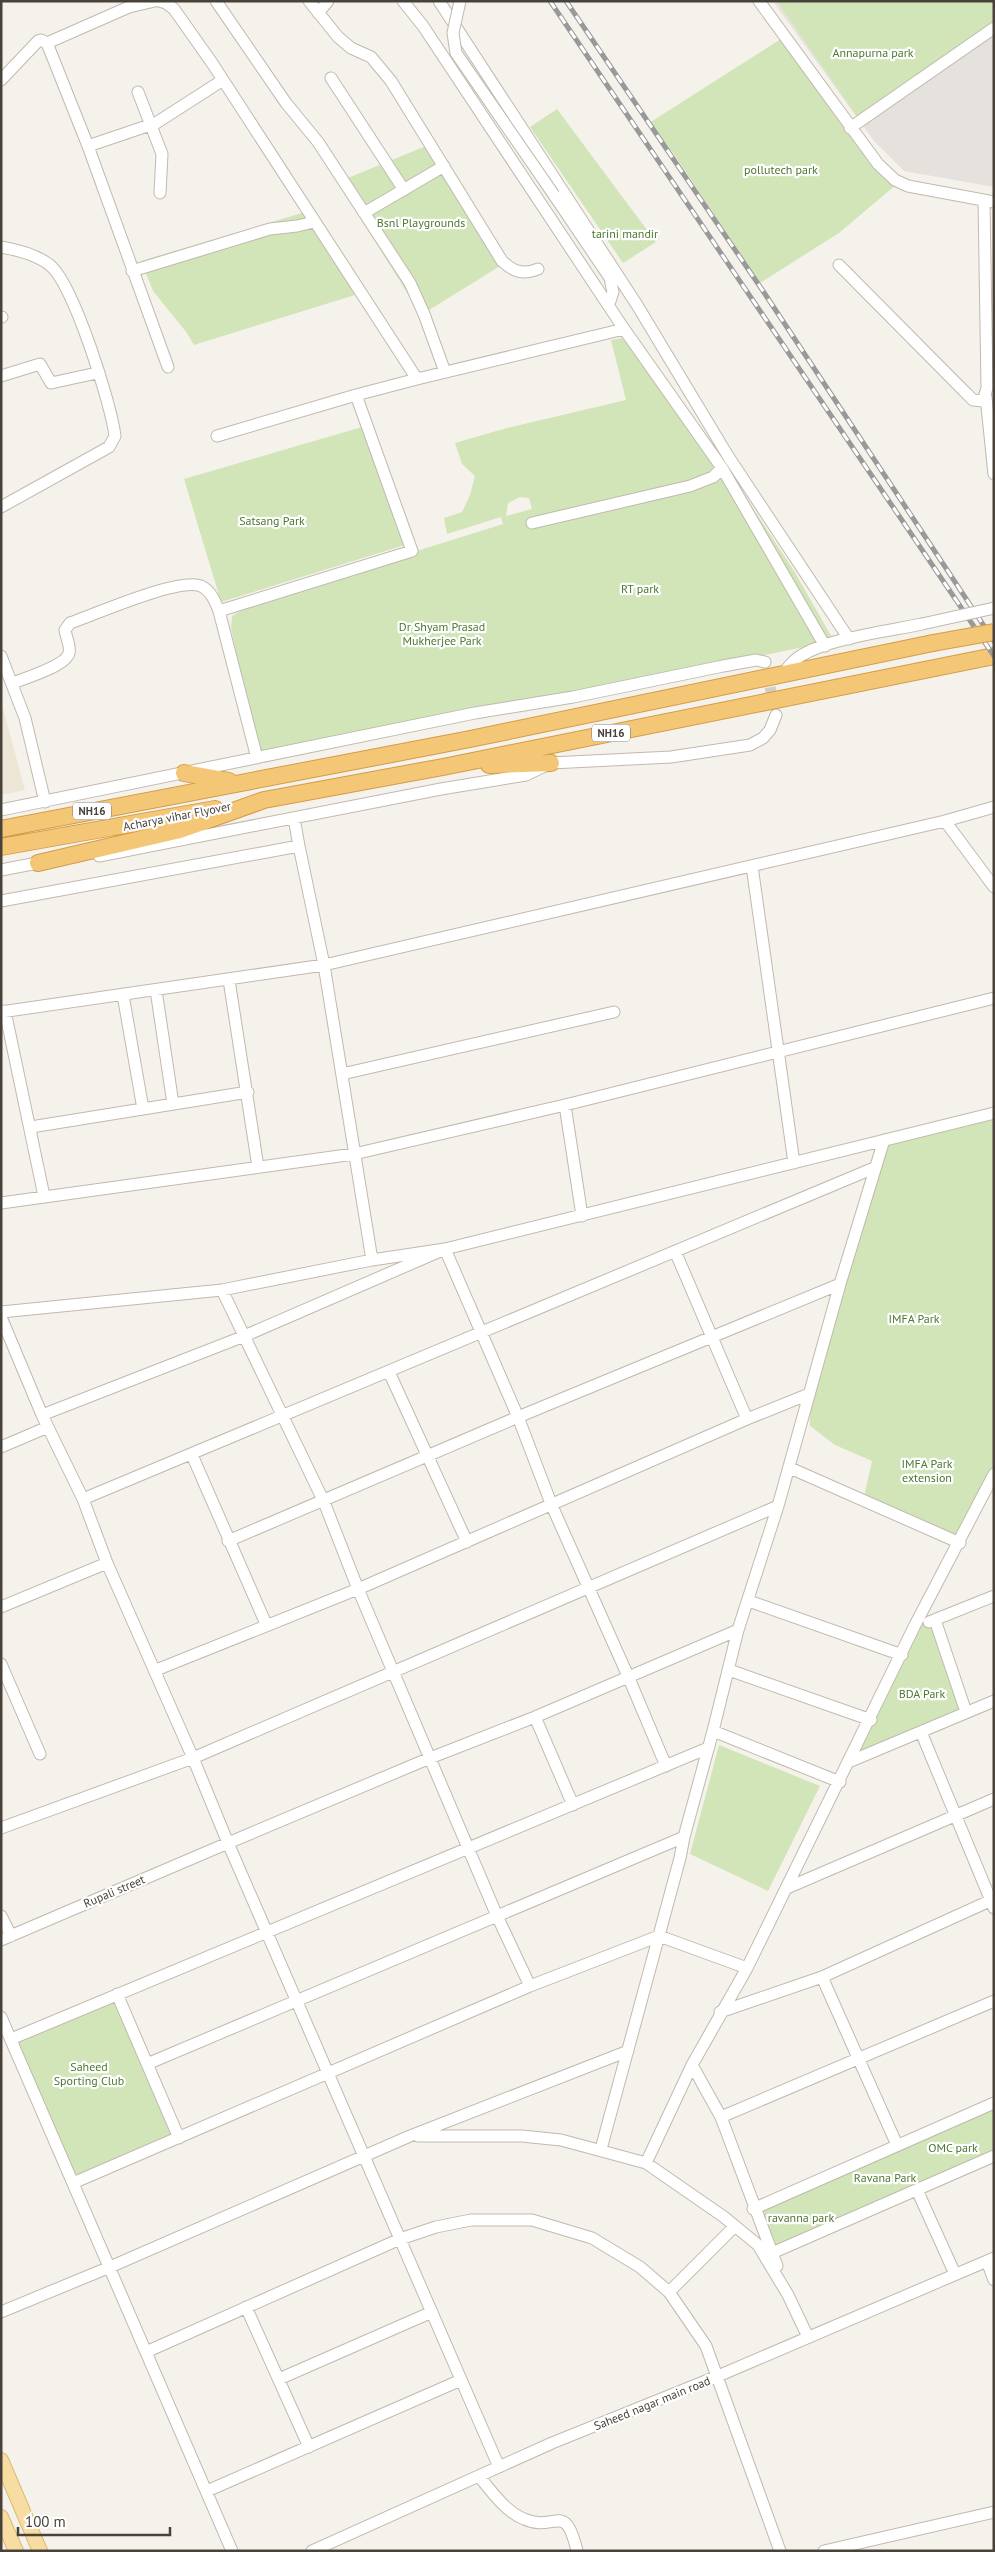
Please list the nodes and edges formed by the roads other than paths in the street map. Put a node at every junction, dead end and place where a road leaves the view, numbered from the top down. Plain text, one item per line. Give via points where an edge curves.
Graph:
1 (155, 1) edge
2 (159, 1) edge
3 (216, 1) edge
4 (309, 1) edge
5 (328, 1) edge
6 (403, 1) edge
7 (439, 1) edge
8 (460, 1) edge
9 (759, 1) edge
10 (318, 13) junction
11 (994, 28) edge
12 (47, 43) junction
13 (330, 78) dead end
14 (1, 80) edge
15 (223, 80) junction
16 (138, 92) dead end
17 (152, 125) junction
18 (850, 128) junction
19 (88, 146) junction
20 (444, 166) junction
21 (404, 190) junction
22 (160, 193) dead end
23 (989, 201) edge
24 (364, 213) junction
25 (314, 222) junction
26 (1, 247) edge
27 (839, 265) dead end
28 (538, 269) dead end
29 (132, 271) junction
30 (610, 278) junction
31 (629, 292) junction
32 (609, 304) junction
33 (624, 328) junction
34 (168, 367) dead end
35 (445, 372) junction
36 (97, 373) junction
37 (1, 376) edge
38 (417, 379) junction
39 (356, 395) junction
40 (986, 397) junction
41 (217, 436) dead end
42 (722, 468) junction
43 (994, 474) edge
44 (1, 506) edge
45 (532, 523) dead end
46 (994, 608) edge
47 (219, 611) junction
48 (994, 632) edge
49 (849, 639) junction
50 (825, 646) junction
51 (1, 656) edge
52 (994, 656) edge
53 (765, 662) dead end
54 (782, 675) junction
55 (13, 683) junction
56 (776, 715) tunnel mouth
57 (257, 758) junction
58 (551, 763) junction
59 (443, 767) junction
60 (184, 773) junction
61 (239, 783) junction
62 (264, 800) junction
63 (45, 802) junction
64 (994, 807) edge
65 (1, 810) edge
66 (294, 818) junction
67 (945, 821) junction
68 (1, 829) edge
69 (299, 846) junction
70 (1, 847) edge
71 (38, 863) junction
72 (752, 866) junction
73 (1, 870) edge
74 (994, 888) edge
75 (1, 902) edge
76 (324, 965) junction
77 (229, 980) junction
78 (156, 990) junction
79 (123, 995) junction
80 (994, 998) edge
81 (3, 1012) edge
82 (614, 1012) dead end
83 (777, 1051) junction
84 (342, 1074) junction
85 (248, 1092) junction
86 (173, 1104) junction
87 (565, 1105) junction
88 (143, 1109) junction
89 (994, 1113) edge
90 (31, 1126) junction
91 (884, 1140) junction
92 (354, 1154) junction
93 (794, 1164) junction
94 (258, 1167) junction
95 (874, 1168) junction
96 (44, 1196) junction
97 (1, 1203) edge
98 (582, 1216) junction
99 (445, 1249) junction
100 (675, 1251) junction
101 (372, 1260) junction
102 (840, 1284) junction
103 (222, 1290) junction
104 (1, 1312) edge
105 (1, 1317) edge
106 (481, 1332) junction
107 (712, 1336) junction
108 (242, 1337) junction
109 (390, 1372) junction
110 (809, 1394) junction
111 (42, 1415) junction
112 (284, 1416) junction
113 (518, 1417) junction
114 (747, 1419) junction
115 (48, 1427) junction
116 (1, 1447) edge
117 (192, 1455) junction
118 (427, 1456) junction
119 (790, 1468) junction
120 (994, 1474) edge
121 (994, 1495) edge
122 (83, 1500) junction
123 (981, 1500) junction
124 (324, 1502) junction
125 (552, 1506) junction
126 (778, 1506) junction
127 (228, 1541) junction
128 (467, 1542) junction
129 (960, 1543) junction
130 (108, 1563) junction
131 (590, 1588) junction
132 (358, 1589) junction
133 (994, 1596) edge
134 (749, 1601) junction
135 (1, 1607) edge
136 (935, 1620) junction
137 (266, 1624) junction
138 (915, 1625) junction
139 (738, 1630) junction
140 (902, 1655) junction
141 (1, 1664) edge
142 (156, 1670) junction
143 (729, 1670) junction
144 (394, 1673) junction
145 (628, 1676) junction
146 (994, 1700) edge
147 (966, 1712) junction
148 (535, 1717) junction
149 (871, 1720) junction
150 (713, 1732) junction
151 (921, 1732) junction
152 (708, 1748) junction
153 (40, 1754) dead end
154 (193, 1758) junction
155 (430, 1758) junction
156 (851, 1761) junction
157 (666, 1766) junction
158 (840, 1782) junction
159 (994, 1799) edge
160 (573, 1805) junction
161 (955, 1815) junction
162 (1, 1828) edge
163 (684, 1837) junction
164 (228, 1843) junction
165 (469, 1847) junction
166 (787, 1888) junction
167 (993, 1903) edge
168 (1, 1916) edge
169 (497, 1916) junction
170 (268, 1930) junction
171 (659, 1936) junction
172 (6, 1938) edge
173 (747, 1968) junction
174 (822, 1977) junction
175 (530, 1986) junction
176 (117, 1994) junction
177 (298, 2001) junction
178 (994, 2001) edge
179 (720, 2012) junction
180 (1, 2017) edge
181 (11, 2039) junction
182 (628, 2051) junction
183 (859, 2059) junction
184 (148, 2064) junction
185 (692, 2065) junction
186 (328, 2072) junction
187 (994, 2102) edge
188 (721, 2117) junction
189 (410, 2136) junction
190 (179, 2138) junction
191 (897, 2145) junction
192 (601, 2149) junction
193 (364, 2156) junction
194 (994, 2156) edge
195 (646, 2163) junction
196 (73, 2183) junction
197 (917, 2190) junction
198 (754, 2209) junction
199 (735, 2226) junction
200 (400, 2239) junction
201 (772, 2253) junction
202 (990, 2259) edge
203 (110, 2267) junction
204 (955, 2274) junction
205 (994, 2280) edge
206 (669, 2292) junction
207 (788, 2295) junction
208 (246, 2308) junction
209 (1, 2312) edge
210 (432, 2312) junction
211 (808, 2337) junction
212 (146, 2352) junction
213 (718, 2376) junction
214 (279, 2379) junction
215 (461, 2380) junction
216 (309, 2447) junction
217 (1, 2460) edge
218 (499, 2467) junction
219 (479, 2476) junction
220 (206, 2491) junction
221 (994, 2512) edge
222 (1, 2517) edge
223 (16, 2551) edge
224 (40, 2551) edge
225 (232, 2551) edge
226 (312, 2551) edge
227 (577, 2551) edge
228 (780, 2551) edge
229 (824, 2551) edge

1 - 12 street via 129,7
2 - 15 street via 174,10
3 - 24 street via 286,103 318,142
4 - 10 street
5 - 10 street
6 - 32 street
7 - 31 street
8 - 30 street, bridge via 454,33 456,52
9 - 18 street
10 - 20 street via 344,43 376,62 413,114
11 - 18 street
12 - 14 street via 38,41
12 - 19 street
13 - 21 street
15 - 17 street
15 - 25 street
16 - 17 street
17 - 19 street
17 - 22 street via 162,154
18 - 23 street via 895,180 908,186
19 - 29 street
20 - 21 street
20 - 28 street via 502,261 520,272 530,273
21 - 24 street
23 - 40 street
24 - 35 street via 419,299
25 - 29 street via 270,229
25 - 38 street
26 - 36 street via 38,258 60,276 72,299
27 - 40 street via 973,400 982,401
29 - 34 street
30 - 31 street
30 - 32 street via 613,292
31 - 49 street via 728,456
32 - 33 street
33 - 35 street
33 - 42 street
35 - 38 street
36 - 37 street via 51,383 40,364
36 - 44 street via 113,424 115,436 112,445
38 - 39 street
39 - 41 street
39 - 47 street via 412,551
40 - 43 street
42 - 45 street via 713,477 690,486
42 - 50 street
46 - 49 street, bridge
47 - 55 street via 210,593 202,587 179,584 67,626 70,652 63,662
47 - 57 street
48 - 54 highway, NH16, bridge
49 - 50 street
50 - 54 street via 796,660
51 - 55 street
52 - 59 highway, NH16
53 - 57 street via 756,660 723,666
54 - 61 highway, NH16
55 - 63 street
56 - 58 street via 770,730 750,745 671,757
57 - 60 street
58 - 59 highway
58 - 66 street via 526,775
59 - 62 highway, NH16
60 - 61 highway
60 - 63 street
61 - 68 highway, Acharya vihar Flyover / NH16
62 - 70 highway, Acharya vihar Flyover / NH16
62 - 71 highway via 180,830
63 - 65 street
64 - 67 street
66 - 69 street
66 - 71 street via 124,852
67 - 72 street
67 - 74 street
69 - 75 street
69 - 76 street
71 - 73 street
72 - 76 street
72 - 83 street
76 - 77 street
76 - 84 street
77 - 78 street
77 - 85 street
78 - 79 street
78 - 86 street
79 - 81 street
79 - 88 street
80 - 83 street
81 - 90 street
82 - 84 street
83 - 87 street
83 - 93 street
84 - 92 street
85 - 86 street
85 - 94 street
86 - 88 street
87 - 92 street
87 - 98 street
88 - 90 street
89 - 91 street
90 - 96 street
91 - 93 street
91 - 95 street
92 - 94 street
92 - 101 street
93 - 98 street
94 - 96 street
95 - 100 street
95 - 102 street
96 - 97 street
98 - 99 street
99 - 101 street
99 - 106 street
99 - 108 street
100 - 106 street
100 - 107 street
101 - 103 street
102 - 107 street
102 - 110 street
103 - 104 street
103 - 108 street
105 - 111 street
106 - 109 street
106 - 113 street
107 - 113 street
107 - 114 street
108 - 111 street
108 - 112 street
109 - 112 street
109 - 118 street
110 - 114 street
110 - 119 street
111 - 115 street
112 - 117 street
112 - 124 street
113 - 118 street
113 - 125 street
114 - 125 street
115 - 116 street
115 - 122 street
117 - 122 street
117 - 127 street
118 - 124 street
118 - 128 street
119 - 126 street
119 - 129 street
120 - 123 street
121 - 123 street
122 - 130 street
123 - 129 street
124 - 127 street
124 - 132 street
125 - 128 street
125 - 131 street
126 - 131 street
126 - 134 street
127 - 137 street
128 - 132 street
129 - 138 street
130 - 135 street
130 - 142 street
131 - 144 street
131 - 145 street
132 - 137 street
132 - 144 street
133 - 136 street
134 - 139 street
134 - 140 street
136 - 138 street
136 - 147 street
137 - 142 street
138 - 140 street
139 - 143 street
139 - 145 street, Rupali street
140 - 149 street
141 - 153 street
142 - 154 street
143 - 149 street
143 - 150 street
144 - 154 street
144 - 155 street
145 - 148 street, Rupali street
145 - 157 street
146 - 147 street
147 - 151 street
148 - 155 street, Rupali street
148 - 160 street
149 - 156 street
150 - 152 street
150 - 158 street
151 - 156 street
151 - 161 street
152 - 157 street
152 - 163 street
154 - 162 street
154 - 164 street
155 - 164 street, Rupali street
155 - 165 street
156 - 158 street
157 - 160 street
158 - 166 street
159 - 161 street
160 - 165 street
161 - 166 street
161 - 167 street
163 - 169 street
163 - 171 street
164 - 170 street
164 - 172 street, Rupali street
165 - 169 street
165 - 170 street
166 - 173 street
167 - 174 street
168 - 172 street
169 - 175 street
169 - 177 street
170 - 176 street
170 - 177 street
171 - 173 street
171 - 175 street
171 - 182 street
173 - 179 street
174 - 179 street
174 - 183 street
175 - 186 street
176 - 181 street
176 - 184 street
177 - 184 street
177 - 186 street
178 - 183 street
179 - 185 street
180 - 181 street
181 - 196 street
182 - 189 street
182 - 192 street
183 - 188 street
183 - 191 street
184 - 190 street
185 - 188 street
185 - 195 street
186 - 190 street
186 - 193 street
187 - 191 street
188 - 198 street
189 - 192 street via 522,2136
189 - 193 street
190 - 196 street
191 - 198 street
192 - 195 street
193 - 200 street
193 - 203 street
194 - 197 street
195 - 199 street
196 - 203 street
197 - 201 street
197 - 204 street
198 - 201 street
199 - 206 street
199 - 207 street via 758,2245
200 - 206 street via 471,2220 532,2220 592,2238 640,2267
200 - 208 street
200 - 210 street
201 - 207 street
202 - 204 street, Saheed nagar main road
202 - 205 street
203 - 209 street
203 - 212 street
204 - 211 street, Saheed nagar main road
206 - 213 street via 706,2346
207 - 211 street
208 - 212 street
208 - 214 street
210 - 214 street
210 - 215 street
211 - 213 street, Saheed nagar main road
212 - 220 street
213 - 218 street, Saheed nagar main road
213 - 228 street
214 - 216 street
215 - 216 street
215 - 218 street
216 - 220 street
217 - 224 main road
218 - 219 street, Saheed nagar main road
219 - 226 street, Saheed nagar main road
219 - 227 street via 517,2516 533,2522 565,2522 572,2531
220 - 225 street
221 - 229 street
222 - 223 main road

